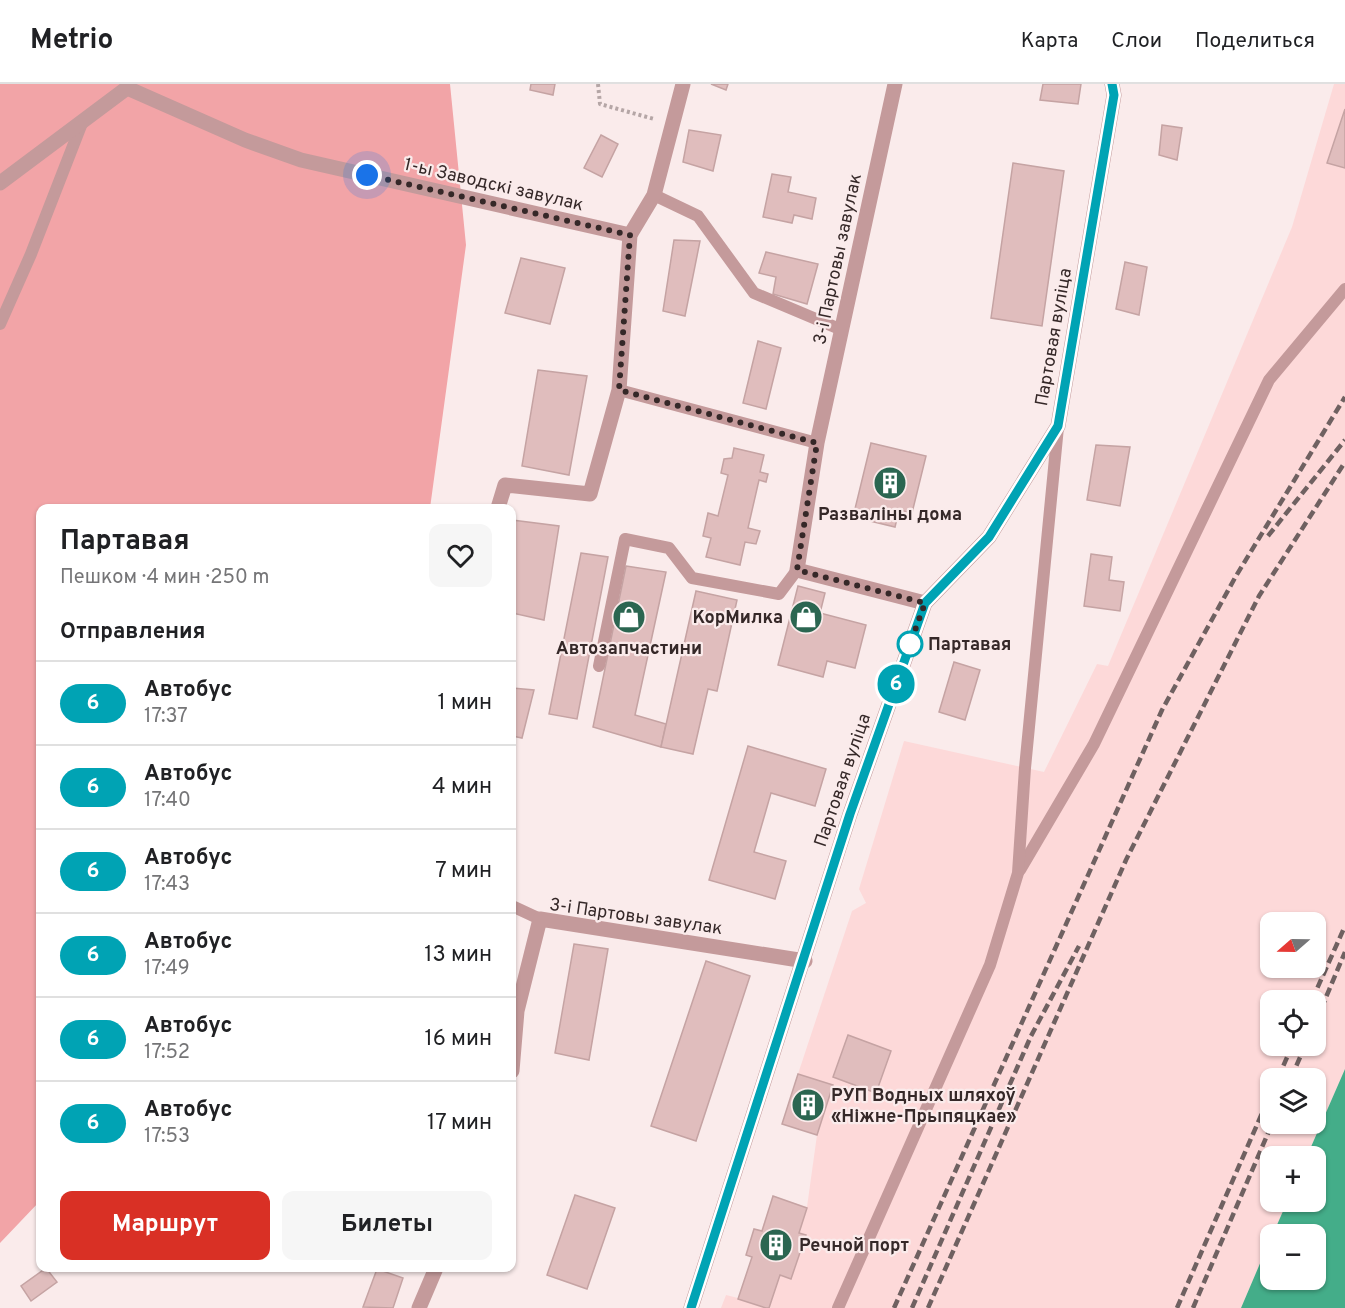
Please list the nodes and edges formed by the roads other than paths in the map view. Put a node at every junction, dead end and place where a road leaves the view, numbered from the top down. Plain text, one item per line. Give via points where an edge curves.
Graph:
1 (683, 84) edge
2 (895, 84) edge
3 (1112, 84) edge
4 (125, 86) edge
5 (82, 123) junction
6 (0, 183) edge
7 (654, 195) junction
8 (630, 235) junction
9 (1345, 289) edge
10 (0, 324) edge
11 (842, 330) junction
12 (619, 390) junction
13 (1058, 426) junction
14 (817, 443) junction
15 (499, 504) edge
16 (797, 570) junction
17 (925, 603) junction
18 (599, 666) dead end
19 (1018, 873) junction
20 (516, 908) edge
21 (540, 919) junction
22 (805, 961) junction
23 (516, 1023) edge
24 (434, 1272) edge
25 (419, 1308) edge
26 (691, 1308) edge
27 (838, 1308) edge

1 - 7 street
2 - 11 street, 3-і Партовы завулак
3 - 13 street, Партовая вуліца via 1114,95
4 - 5 street, 1-ы Заводскі завулак
4 - 8 street, 1-ы Заводскі завулак via 235,136 301,160
5 - 6 street, 1-ы Заводскі завулак
5 - 10 lane
7 - 8 street
7 - 11 lane via 698,216 754,293
8 - 12 street
9 - 19 lane via 1269,380 1094,744
11 - 14 street, 3-і Партовы завулак
12 - 14 lane
12 - 15 street via 590,494 506,485
13 - 17 street, Партовая вуліца via 989,537
13 - 19 lane
14 - 16 street, 3-і Партовы завулак
16 - 17 street
16 - 18 lane via 779,594 692,578 669,548 625,539
17 - 22 street, Партовая вуліца via 850,814
19 - 27 lane via 990,965
20 - 21 lane
21 - 22 street, 3-і Партовы завулак
21 - 23 street, 3-і Партовы завулак
22 - 26 street, Партовая вуліца
24 - 25 street

